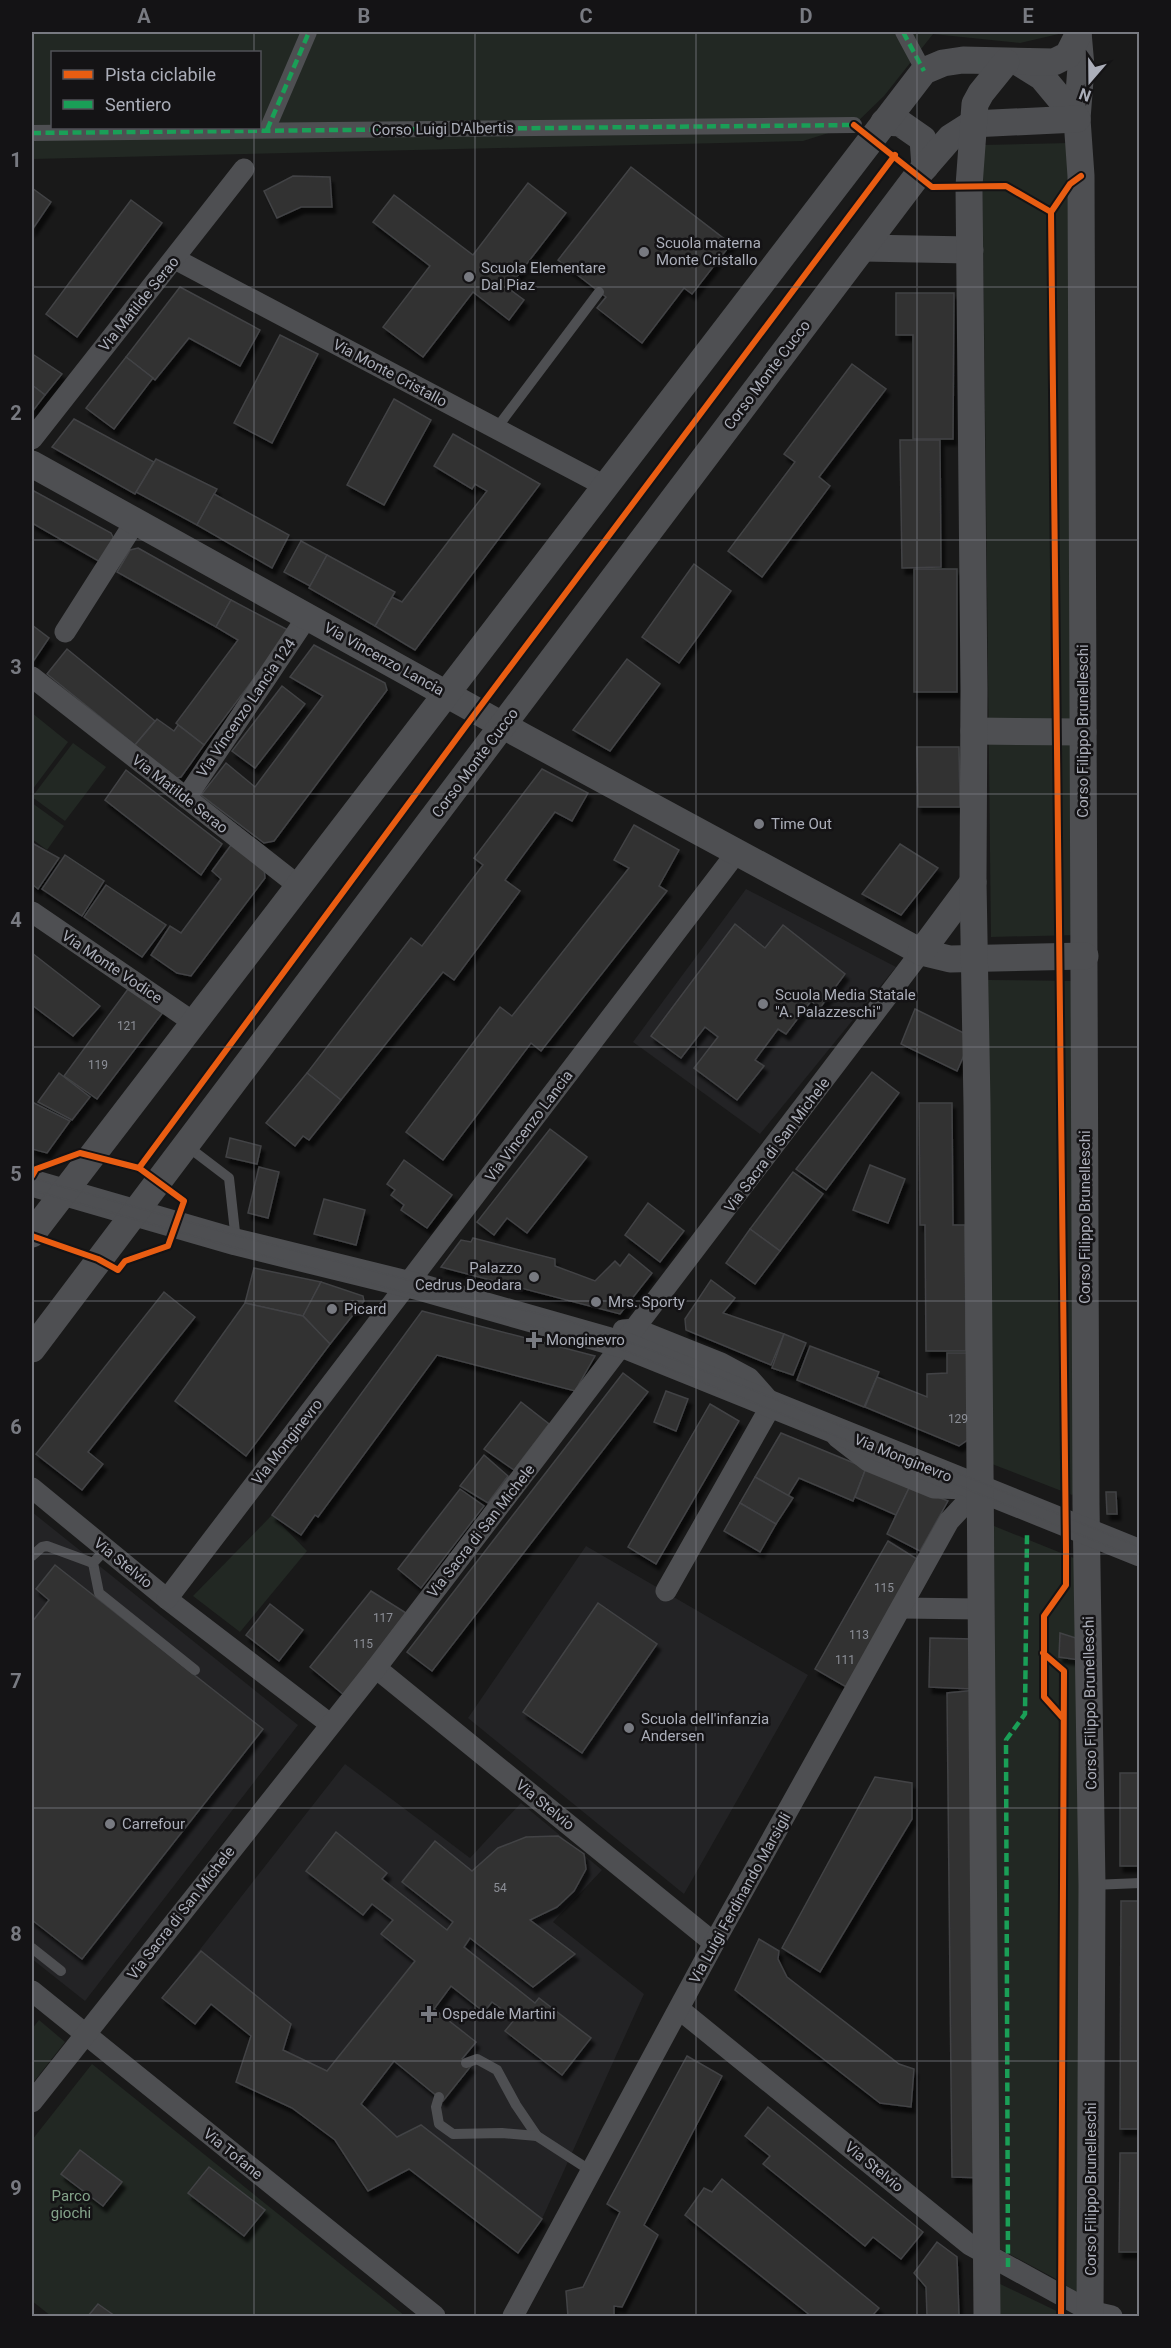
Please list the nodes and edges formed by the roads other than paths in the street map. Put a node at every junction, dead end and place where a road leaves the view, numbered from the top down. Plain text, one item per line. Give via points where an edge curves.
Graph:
1 (309, 32) edge
2 (903, 32) edge
3 (1078, 33) edge
4 (1012, 62) junction
5 (924, 70) junction
6 (1077, 118) junction
7 (884, 122) junction
8 (972, 124) junction
9 (854, 125) dead end
10 (267, 130) junction
11 (32, 133) edge
12 (244, 169) dead end
13 (921, 172) junction
14 (863, 248) junction
15 (970, 250) junction
16 (175, 259) junction
17 (599, 292) dead end
18 (496, 429) junction
19 (32, 439) edge
20 (32, 464) edge
21 (605, 486) junction
22 (135, 522) junction
23 (307, 617) junction
24 (65, 632) dead end
25 (32, 677) edge
26 (447, 695) junction
27 (504, 726) junction
28 (974, 731) junction
29 (1083, 732) junction
30 (186, 798) junction
31 (737, 852) junction
32 (973, 882) junction
33 (300, 888) junction
34 (32, 912) edge
35 (921, 952) junction
36 (1085, 956) junction
37 (975, 958) junction
38 (193, 1022) junction
39 (185, 1144) junction
40 (32, 1183) edge
41 (64, 1193) junction
42 (32, 1198) edge
43 (133, 1213) junction
44 (32, 1234) edge
45 (236, 1242) junction
46 (408, 1285) junction
47 (630, 1337) junction
48 (32, 1349) edge
49 (772, 1404) junction
50 (32, 1488) edge
51 (979, 1489) junction
52 (1087, 1531) junction
53 (1140, 1553) edge
54 (32, 1556) edge
55 (99, 1556) junction
56 (666, 1591) dead end
57 (167, 1599) junction
58 (901, 1608) junction
59 (980, 1609) junction
60 (376, 1668) junction
61 (195, 1670) dead end
62 (330, 1724) junction
63 (1140, 1883) edge
64 (1092, 1886) junction
65 (714, 1943) junction
66 (32, 1948) edge
67 (61, 1971) dead end
68 (32, 1991) edge
69 (679, 2009) junction
70 (85, 2034) junction
71 (466, 2063) dead end
72 (439, 2097) dead end
73 (32, 2102) edge
74 (537, 2136) junction
75 (591, 2171) junction
76 (987, 2256) junction
77 (524, 2307) edge
78 (1098, 2315) edge
79 (435, 2316) edge
80 (513, 2316) edge
81 (987, 2316) edge

1 - 10 street
2 - 5 street
3 - 4 street, Corso Filippo Brunelleschi via 1068,55 1054,62
3 - 6 street, Corso Filippo Brunelleschi via 1081,66
4 - 5 street, Corso Filippo Brunelleschi via 963,60
4 - 6 street via 1042,77
4 - 8 street via 981,93
5 - 7 street
6 - 8 street
6 - 29 street, Corso Filippo Brunelleschi via 1081,176
7 - 13 street via 900,123 923,139
7 - 21 street
8 - 13 street via 950,138
8 - 15 street
9 - 10 street, Corso Luigi D'Albertis
10 - 11 street, Corso Luigi D'Albertis
12 - 16 street, Via Matilde Serao
13 - 14 street, Corso Monte Cucco
14 - 15 street
14 - 27 street, Corso Monte Cucco
15 - 28 street
16 - 18 street, Via Monte Cristallo
16 - 19 street, Via Matilde Serao
17 - 18 lane
18 - 21 street, Via Monte Cristallo
20 - 22 street, Via Vincenzo Lancia
21 - 26 street
22 - 23 street, Via Vincenzo Lancia
22 - 24 street
23 - 26 street, Via Vincenzo Lancia
23 - 30 street, Via Vincenzo Lancia 124
25 - 30 street, Via Matilde Serao
26 - 27 street, Via Vincenzo Lancia
26 - 33 street
27 - 31 street, Via Vincenzo Lancia
27 - 39 street, Corso Monte Cucco
28 - 29 street
28 - 32 street
29 - 36 street, Corso Filippo Brunelleschi
30 - 33 street, Via Matilde Serao
31 - 35 street, Via Vincenzo Lancia
31 - 46 street, Via Vincenzo Lancia
32 - 35 street
32 - 37 street
33 - 38 street
34 - 38 street, Via Monte Vodice
35 - 37 street, Via Vincenzo Lancia via 950,959
35 - 47 street, Via Sacra di San Michele
36 - 37 street, Via Vincenzo Lancia
36 - 52 street, Corso Filippo Brunelleschi
37 - 51 street
38 - 41 street
39 - 43 street, Corso Monte Cucco
39 - 45 lane via 229,1178
40 - 41 street, Via Monginevro
41 - 42 street, Via Monginevro
41 - 43 street, Via Monginevro
41 - 44 street
43 - 45 street, Via Monginevro
43 - 48 street, Corso Monte Cucco
45 - 46 street, Via Monginevro
46 - 47 street, Via Monginevro via 583,1332
46 - 57 street, Via Monginevro
47 - 49 street, Via Monginevro
47 - 60 street, Via Sacra di San Michele
49 - 51 street, Via Monginevro
49 - 56 street
50 - 55 street, Via Stelvio
51 - 52 street, Via Monginevro
51 - 58 street, Via Luigi Ferdinando Marsigli via 948,1521
51 - 59 street
52 - 53 street, Via Monginevro
52 - 64 street, Corso Filippo Brunelleschi
54 - 55 lane via 47,1546
55 - 57 street, Via Stelvio
55 - 61 lane via 99,1593
57 - 62 street, Via Stelvio
58 - 59 street
58 - 65 street, Via Luigi Ferdinando Marsigli
59 - 76 street
60 - 62 street, Via Sacra di San Michele
60 - 65 street, Via Stelvio
62 - 70 street, Via Sacra di San Michele
63 - 64 lane
64 - 78 street, Corso Filippo Brunelleschi
65 - 69 street, Via Luigi Ferdinando Marsigli
66 - 67 lane
68 - 70 street, Via Tofane
69 - 75 street, Via Luigi Ferdinando Marsigli
69 - 76 street, Via Stelvio
70 - 73 street, Via Sacra di San Michele
70 - 79 street, Via Tofane
71 - 74 lane via 477,2059 497,2070
72 - 74 lane via 439,2124 453,2134
74 - 75 lane
75 - 77 street, Via Luigi Ferdinando Marsigli
76 - 78 street, Via Stelvio
76 - 81 street
77 - 80 street, Via Luigi Ferdinando Marsigli

